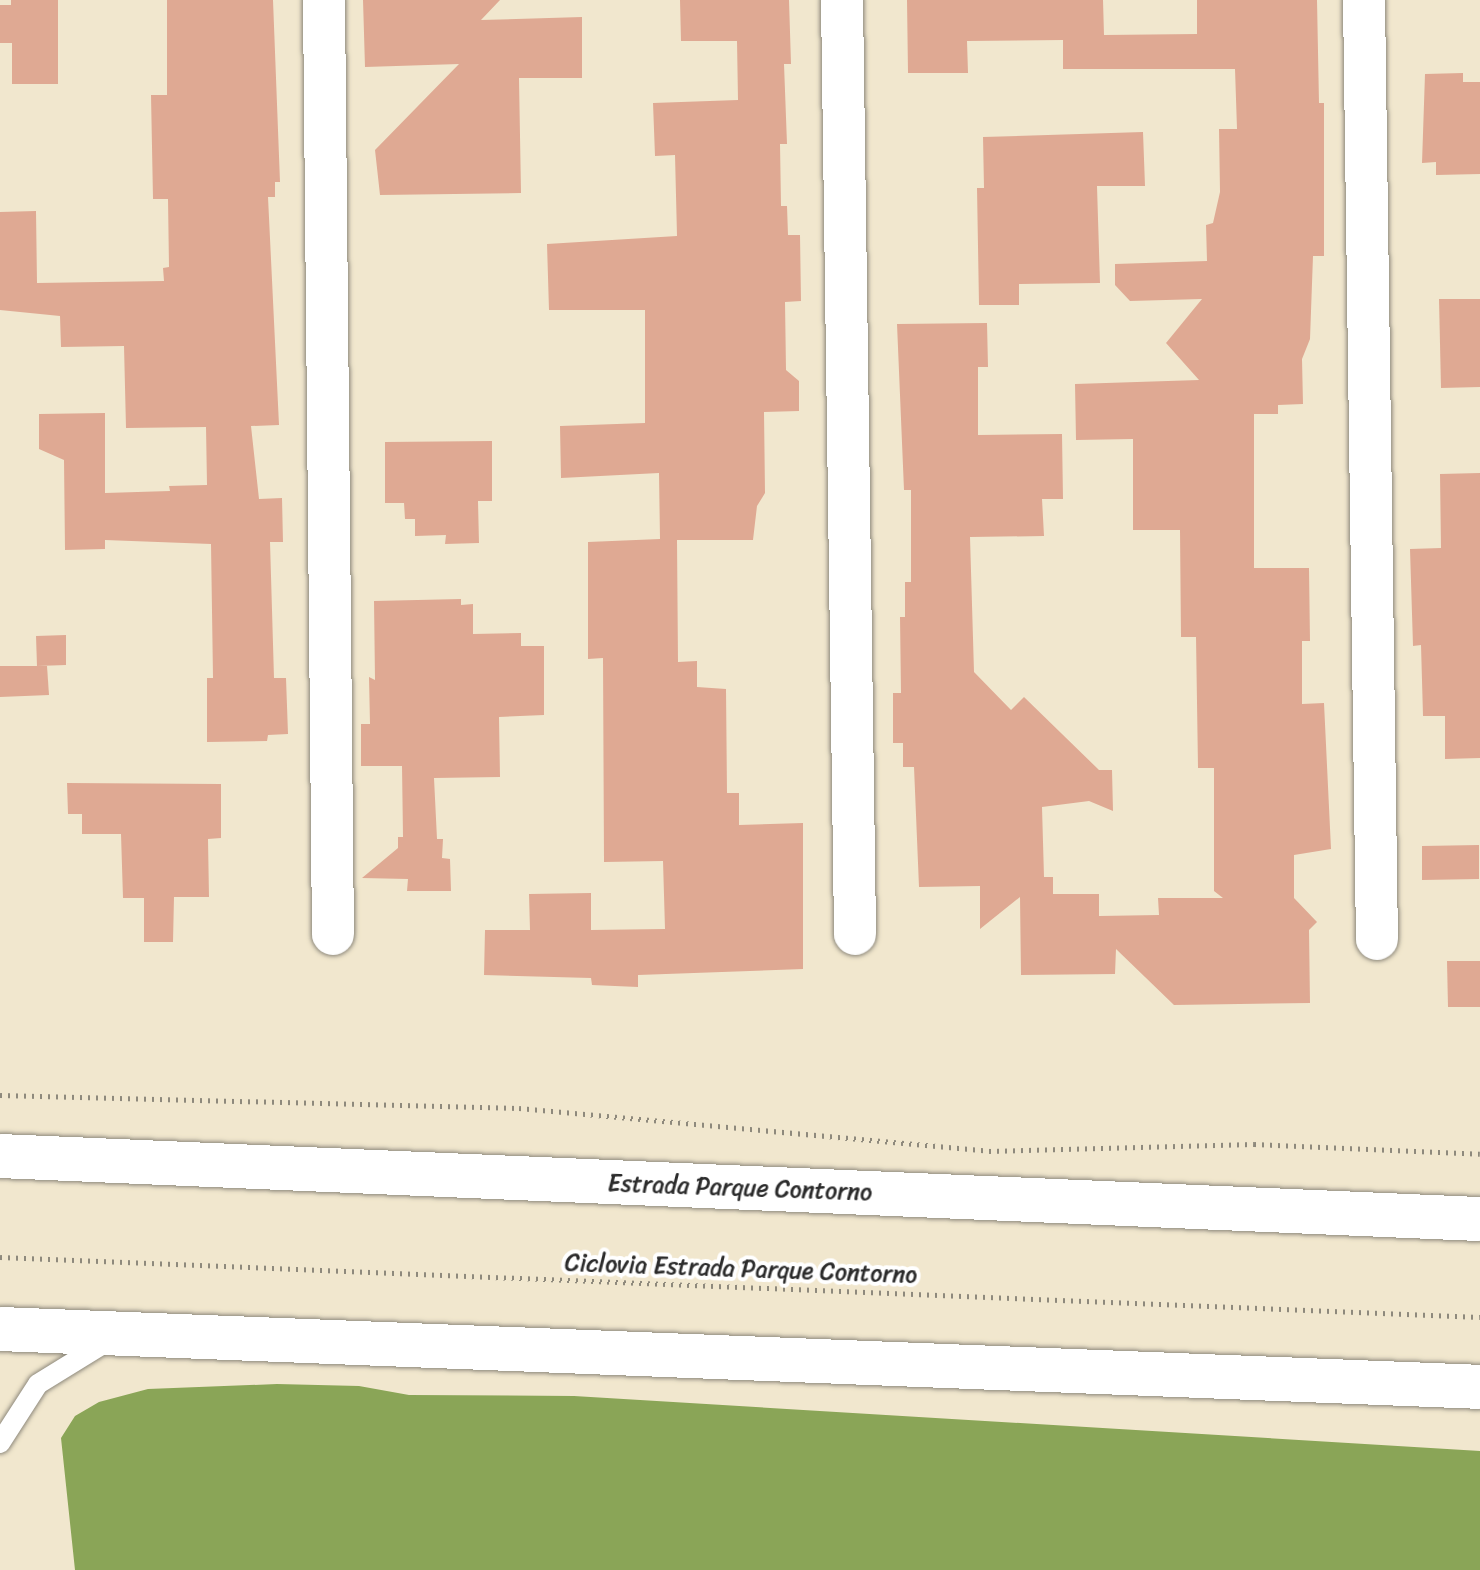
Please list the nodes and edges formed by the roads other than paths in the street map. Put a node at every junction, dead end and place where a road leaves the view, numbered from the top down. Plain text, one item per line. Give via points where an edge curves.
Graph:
1 (324, 0) edge
2 (842, 0) edge
3 (1364, 0) edge
4 (333, 934) dead end
5 (855, 934) dead end
6 (1377, 939) dead end
7 (0, 1156) edge
8 (1480, 1219) edge
9 (0, 1329) edge
10 (126, 1331) junction
11 (1480, 1387) edge
12 (0, 1443) edge

1 - 4 street
2 - 5 street
3 - 6 street
7 - 8 highway, Estrada Parque Contorno
9 - 10 highway
10 - 11 highway
10 - 12 lane via 38,1384

